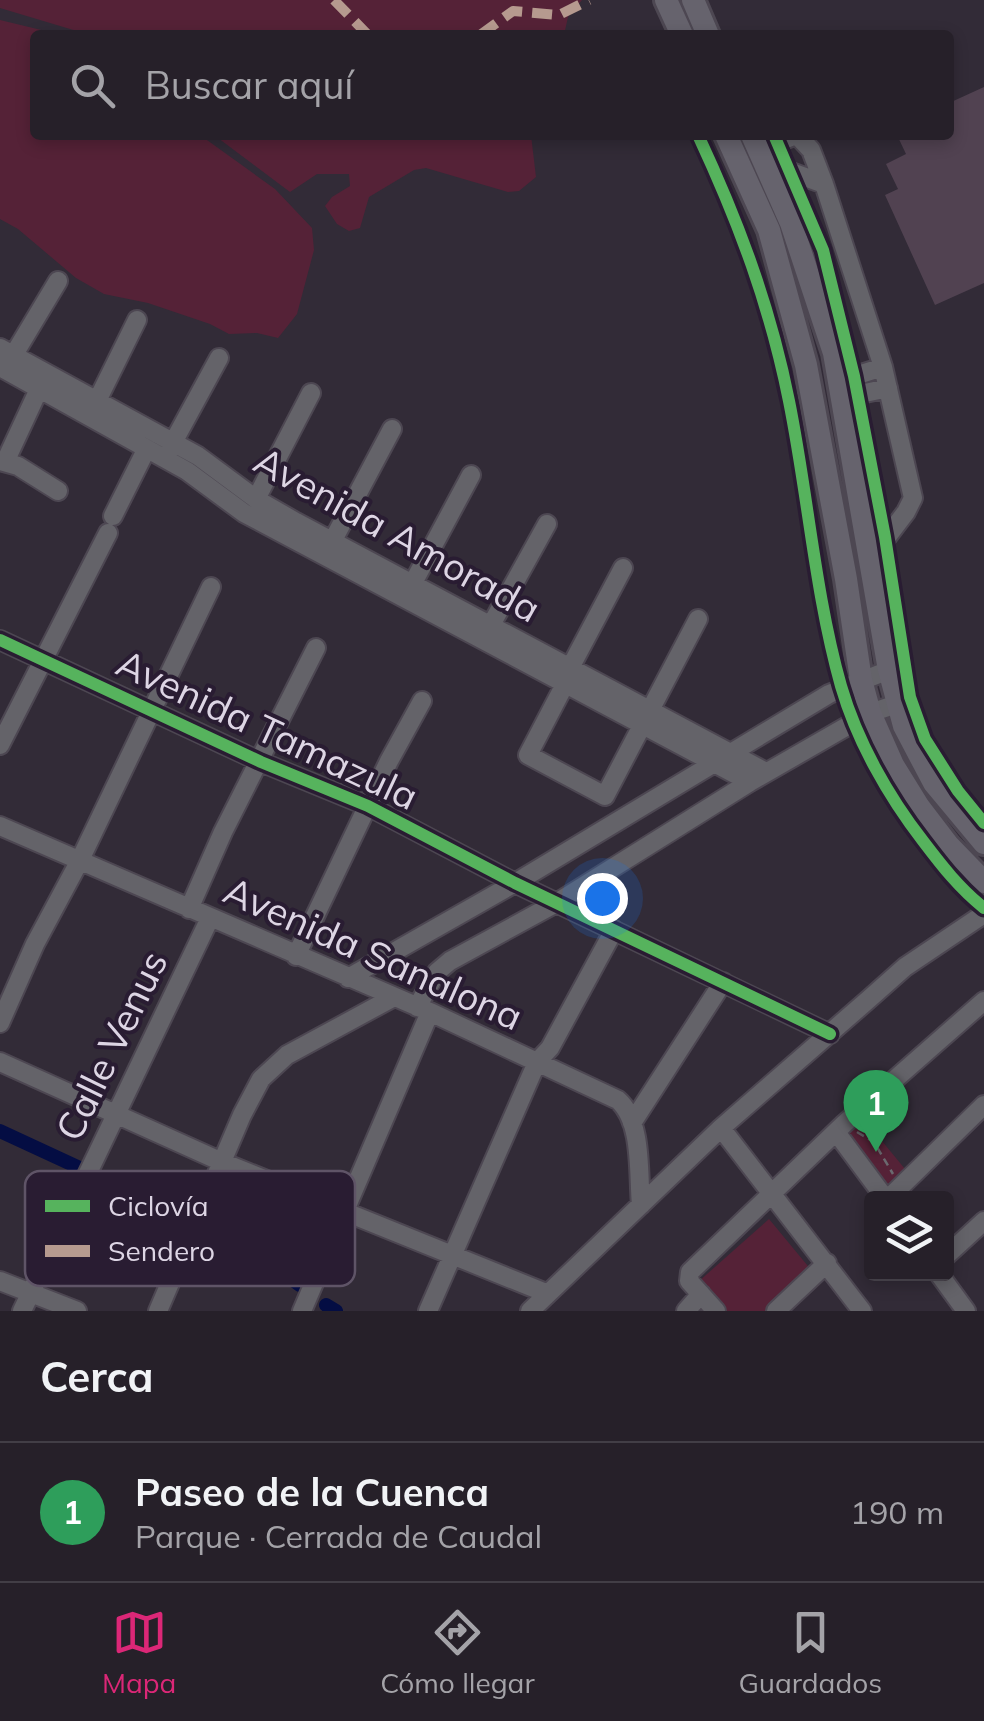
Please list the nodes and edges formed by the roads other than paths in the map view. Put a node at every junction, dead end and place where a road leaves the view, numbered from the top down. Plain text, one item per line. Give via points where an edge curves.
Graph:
1 (666, 0) edge
2 (693, 0) edge
3 (680, 30) edge
4 (706, 30) edge
5 (728, 140) edge
6 (782, 140) edge
7 (801, 140) edge
8 (758, 149) edge
9 (824, 184) junction
10 (58, 281) dead end
11 (137, 320) dead end
12 (4, 357) edge
13 (219, 358) dead end
14 (883, 367) junction
15 (888, 388) junction
16 (39, 389) junction
17 (841, 389) junction
18 (310, 393) dead end
19 (96, 403) junction
20 (392, 429) dead end
21 (146, 450) junction
22 (169, 451) junction
23 (3, 461) edge
24 (471, 475) dead end
25 (58, 491) dead end
26 (256, 499) junction
27 (547, 524) dead end
28 (332, 542) junction
29 (870, 558) junction
30 (357, 564) junction
31 (623, 568) dead end
32 (413, 584) junction
33 (211, 586) dead end
34 (698, 618) dead end
35 (491, 626) junction
36 (0, 640) edge
37 (316, 648) dead end
38 (43, 660) junction
39 (888, 670) junction
40 (567, 677) junction
41 (861, 680) junction
42 (422, 701) dead end
43 (897, 704) junction
44 (152, 710) junction
45 (870, 713) junction
46 (646, 718) junction
47 (676, 733) junction
48 (0, 745) edge
49 (730, 752) junction
50 (261, 762) junction
51 (714, 763) junction
52 (758, 777) junction
53 (368, 806) junction
54 (0, 826) edge
55 (984, 842) edge
56 (80, 862) junction
57 (984, 882) edge
58 (515, 884) junction
59 (558, 902) junction
60 (189, 909) junction
61 (984, 914) edge
62 (210, 918) junction
63 (614, 930) junction
64 (296, 956) junction
65 (348, 978) junction
66 (723, 982) junction
67 (394, 997) junction
68 (984, 1001) edge
69 (424, 1009) junction
70 (0, 1023) edge
71 (830, 1034) junction
72 (0, 1062) edge
73 (537, 1062) junction
74 (984, 1105) edge
75 (114, 1116) junction
76 (632, 1122) junction
77 (721, 1128) junction
78 (840, 1128) junction
79 (222, 1162) junction
80 (88, 1171) edge
81 (218, 1171) edge
82 (244, 1171) edge
83 (355, 1191) edge
84 (886, 1191) edge
85 (895, 1191) edge
86 (773, 1192) junction
87 (641, 1205) junction
88 (355, 1215) edge
89 (984, 1221) edge
90 (954, 1249) edge
91 (450, 1256) junction
92 (827, 1262) junction
93 (0, 1281) edge
94 (944, 1281) edge
95 (33, 1286) edge
96 (169, 1286) edge
97 (313, 1286) edge
98 (30, 1292) junction
99 (546, 1293) junction
100 (701, 1294) junction
101 (22, 1311) edge
102 (77, 1311) edge
103 (158, 1311) edge
104 (302, 1311) edge
105 (428, 1311) edge
106 (530, 1311) edge
107 (686, 1311) edge
108 (716, 1311) edge
109 (776, 1311) edge
110 (862, 1311) edge
111 (966, 1311) edge

1 - 3 main road
2 - 4 main road
5 - 41 main road via 769,230 806,365
6 - 8 street
7 - 9 street
8 - 9 street
8 - 17 main road via 812,278
9 - 14 street
10 - 12 street
11 - 19 street
12 - 16 street, Avenida Amorada
12 - 19 street, Avenida Amorada
13 - 22 street
14 - 15 street
14 - 17 street
15 - 17 street
15 - 29 street via 913,498
16 - 21 street, Avenida Amorada
16 - 23 street
17 - 29 main road
18 - 26 street
19 - 22 street, Avenida Amorada
20 - 28 street
21 - 22 street, Avenida Amorada
21 - 38 street
22 - 26 street, Avenida Amorada via 198,456
22 - 30 street, Avenida Amorada via 244,513
23 - 25 street
24 - 32 street
26 - 28 street, Avenida Amorada
27 - 35 street
28 - 30 street, Avenida Amorada
29 - 39 main road
30 - 32 street, Avenida Amorada
30 - 40 street, Avenida Amorada
31 - 40 street
32 - 35 street, Avenida Amorada
33 - 44 street
34 - 46 street
35 - 40 street, Avenida Amorada
36 - 38 street, Avenida Tamazula
37 - 50 street
38 - 44 street, Avenida Tamazula
38 - 48 street
39 - 41 street
39 - 43 main road
40 - 46 street, Avenida Amorada
40 - 46 street via 528,755 605,796
41 - 45 main road
41 - 49 street
42 - 53 street
43 - 45 street
43 - 55 main road via 934,783
44 - 50 street, Avenida Tamazula
44 - 56 street
45 - 52 street
45 - 57 main road via 919,807
46 - 47 street, Avenida Amorada
47 - 49 street, Avenida Amorada
47 - 51 street, Avenida Amorada
49 - 51 street
49 - 52 street, Avenida Amorada
50 - 53 street, Avenida Tamazula
50 - 60 street
51 - 52 street, Avenida Amorada
51 - 58 street
52 - 59 street
53 - 58 street, Avenida Tamazula
53 - 64 street
54 - 56 street, Avenida Sanalona
56 - 60 street, Avenida Sanalona
56 - 70 street
58 - 59 street, Avenida Tamazula
58 - 65 street
59 - 63 street, Avenida Tamazula
59 - 69 street via 450,961 437,972
60 - 62 street, Avenida Sanalona
61 - 71 street via 906,967
62 - 64 street, Avenida Sanalona
62 - 75 street, Calle Venus
63 - 66 street, Avenida Tamazula
63 - 73 street
64 - 65 street, Avenida Sanalona
65 - 67 street, Avenida Sanalona
66 - 71 street, Avenida Tamazula
66 - 76 street
67 - 69 street, Avenida Sanalona
67 - 79 street via 287,1055 262,1079
68 - 78 street
69 - 73 street, Avenida Sanalona
69 - 83 street
71 - 77 street
72 - 75 street
73 - 76 street, Avenida Sanalona via 618,1100
73 - 91 street
74 - 85 street
75 - 79 street
75 - 80 street, Calle Venus
76 - 87 street
77 - 86 street
77 - 87 street
78 - 84 street
78 - 86 street
79 - 81 street
79 - 82 street
86 - 92 street
86 - 100 street via 688,1276
87 - 99 street
88 - 91 street
89 - 90 street
91 - 99 street
91 - 105 street
92 - 109 street
92 - 110 street
93 - 98 street
94 - 111 street
95 - 98 street, Calle Venus
96 - 103 street
97 - 104 street
98 - 101 street, Calle Venus
98 - 102 street
99 - 106 street
100 - 107 street
100 - 108 street

